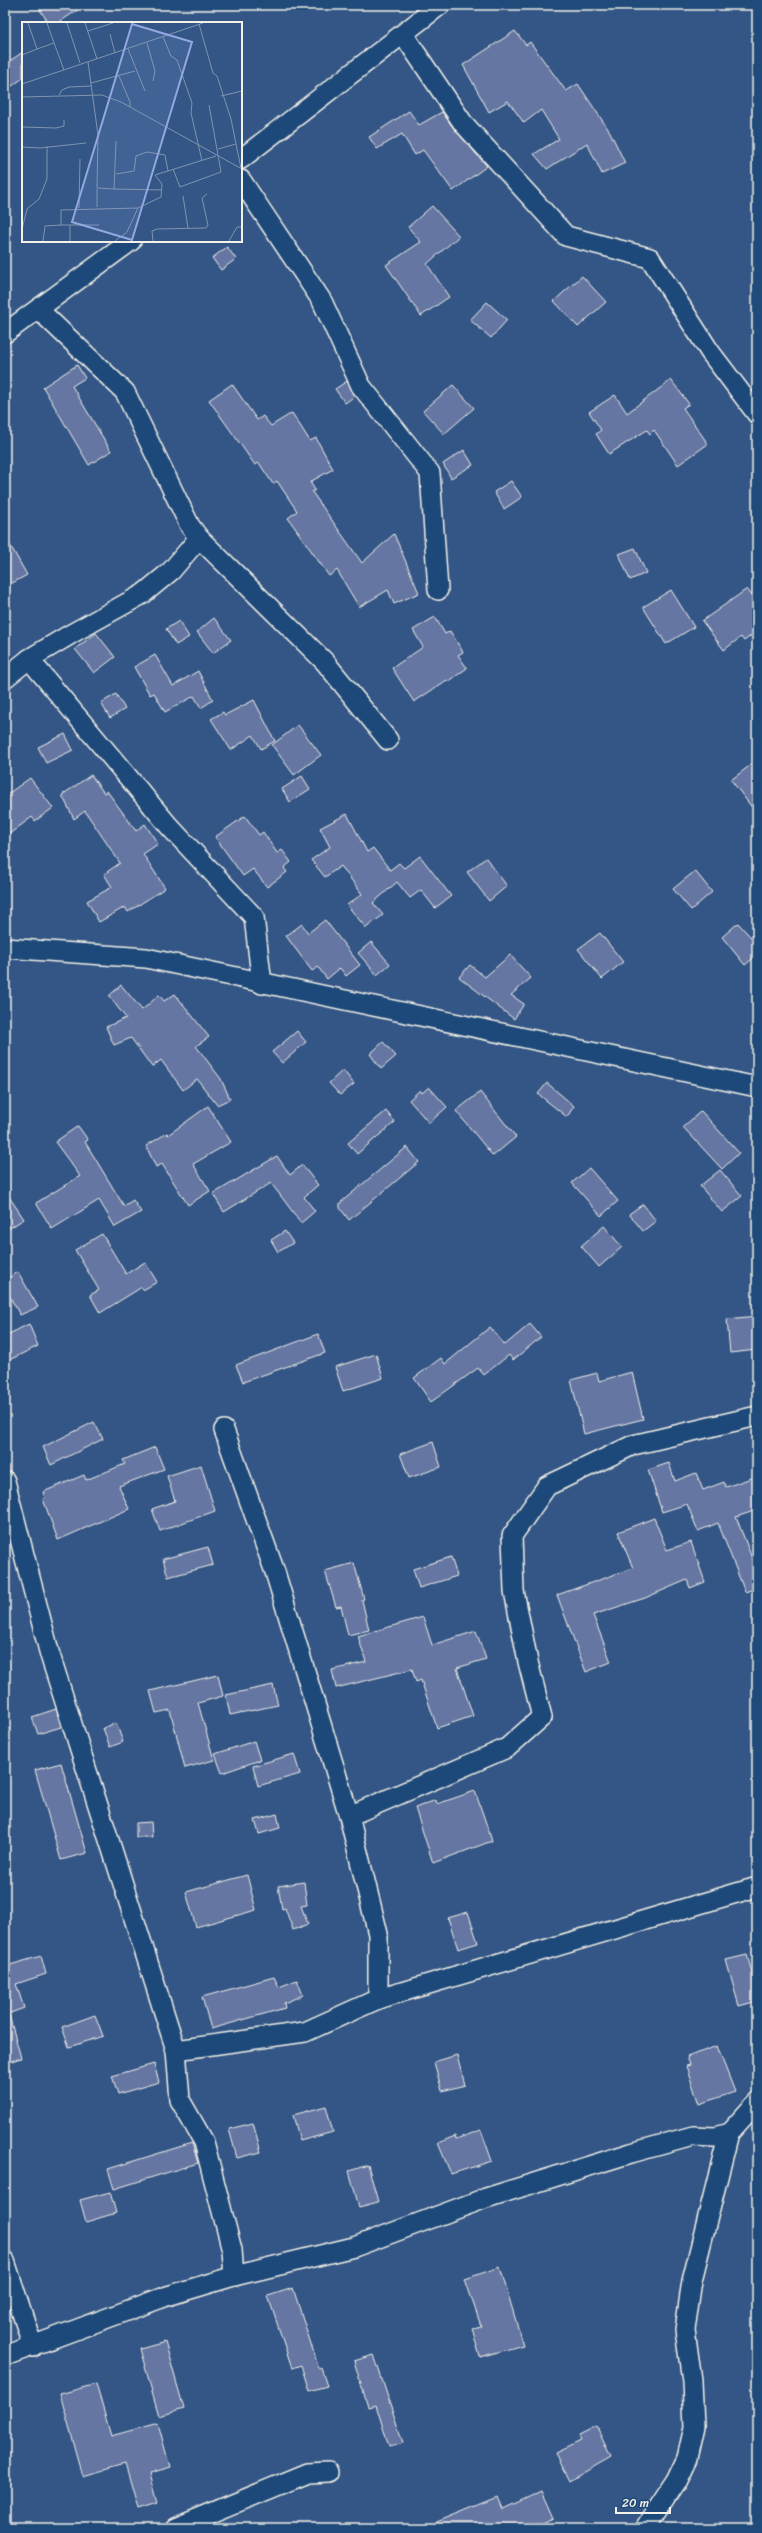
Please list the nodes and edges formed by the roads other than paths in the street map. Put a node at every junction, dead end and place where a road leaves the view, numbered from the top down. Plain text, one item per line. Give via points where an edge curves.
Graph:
1 (440, 5) edge
2 (403, 34) junction
3 (242, 158) edge
4 (242, 181) edge
5 (130, 242) edge
6 (38, 309) junction
7 (5, 333) edge
8 (757, 414) edge
9 (199, 538) junction
10 (438, 590) dead end
11 (29, 659) junction
12 (5, 678) edge
13 (388, 740) dead end
14 (5, 948) edge
15 (262, 984) junction
16 (757, 1087) edge
17 (757, 1416) edge
18 (224, 1430) dead end
19 (5, 1481) edge
20 (349, 1816) junction
21 (757, 1887) edge
22 (378, 1999) junction
23 (176, 2050) junction
24 (757, 2102) edge
25 (729, 2133) junction
26 (5, 2261) edge
27 (234, 2276) junction
28 (33, 2347) junction
29 (5, 2356) edge
30 (328, 2472) dead end
31 (175, 2528) edge
32 (645, 2528) edge

1 - 2 street
2 - 3 street
2 - 8 street via 464,123 566,236 650,258 710,352
4 - 10 street via 322,301 361,386 430,473
5 - 6 street
6 - 7 street
6 - 9 street via 125,392 190,526
9 - 11 street via 171,571 143,594
9 - 13 street via 325,662
11 - 12 street
11 - 15 street via 169,826 254,917
14 - 15 street via 146,958
15 - 16 street
17 - 20 street via 633,1445 547,1486 512,1536 514,1591 542,1717 507,1748
18 - 20 street via 274,1572
19 - 23 street via 50,1655
20 - 22 street via 378,1934
21 - 22 street
22 - 23 street via 305,2032
23 - 27 street via 180,2100 204,2142 232,2250
24 - 25 street
25 - 27 street via 715,2137 693,2136 631,2153 486,2198 354,2247
25 - 32 street via 692,2280 685,2330 692,2381 694,2427 686,2458 676,2481
26 - 28 street
27 - 28 street via 164,2297
28 - 29 street
30 - 31 street via 308,2473

